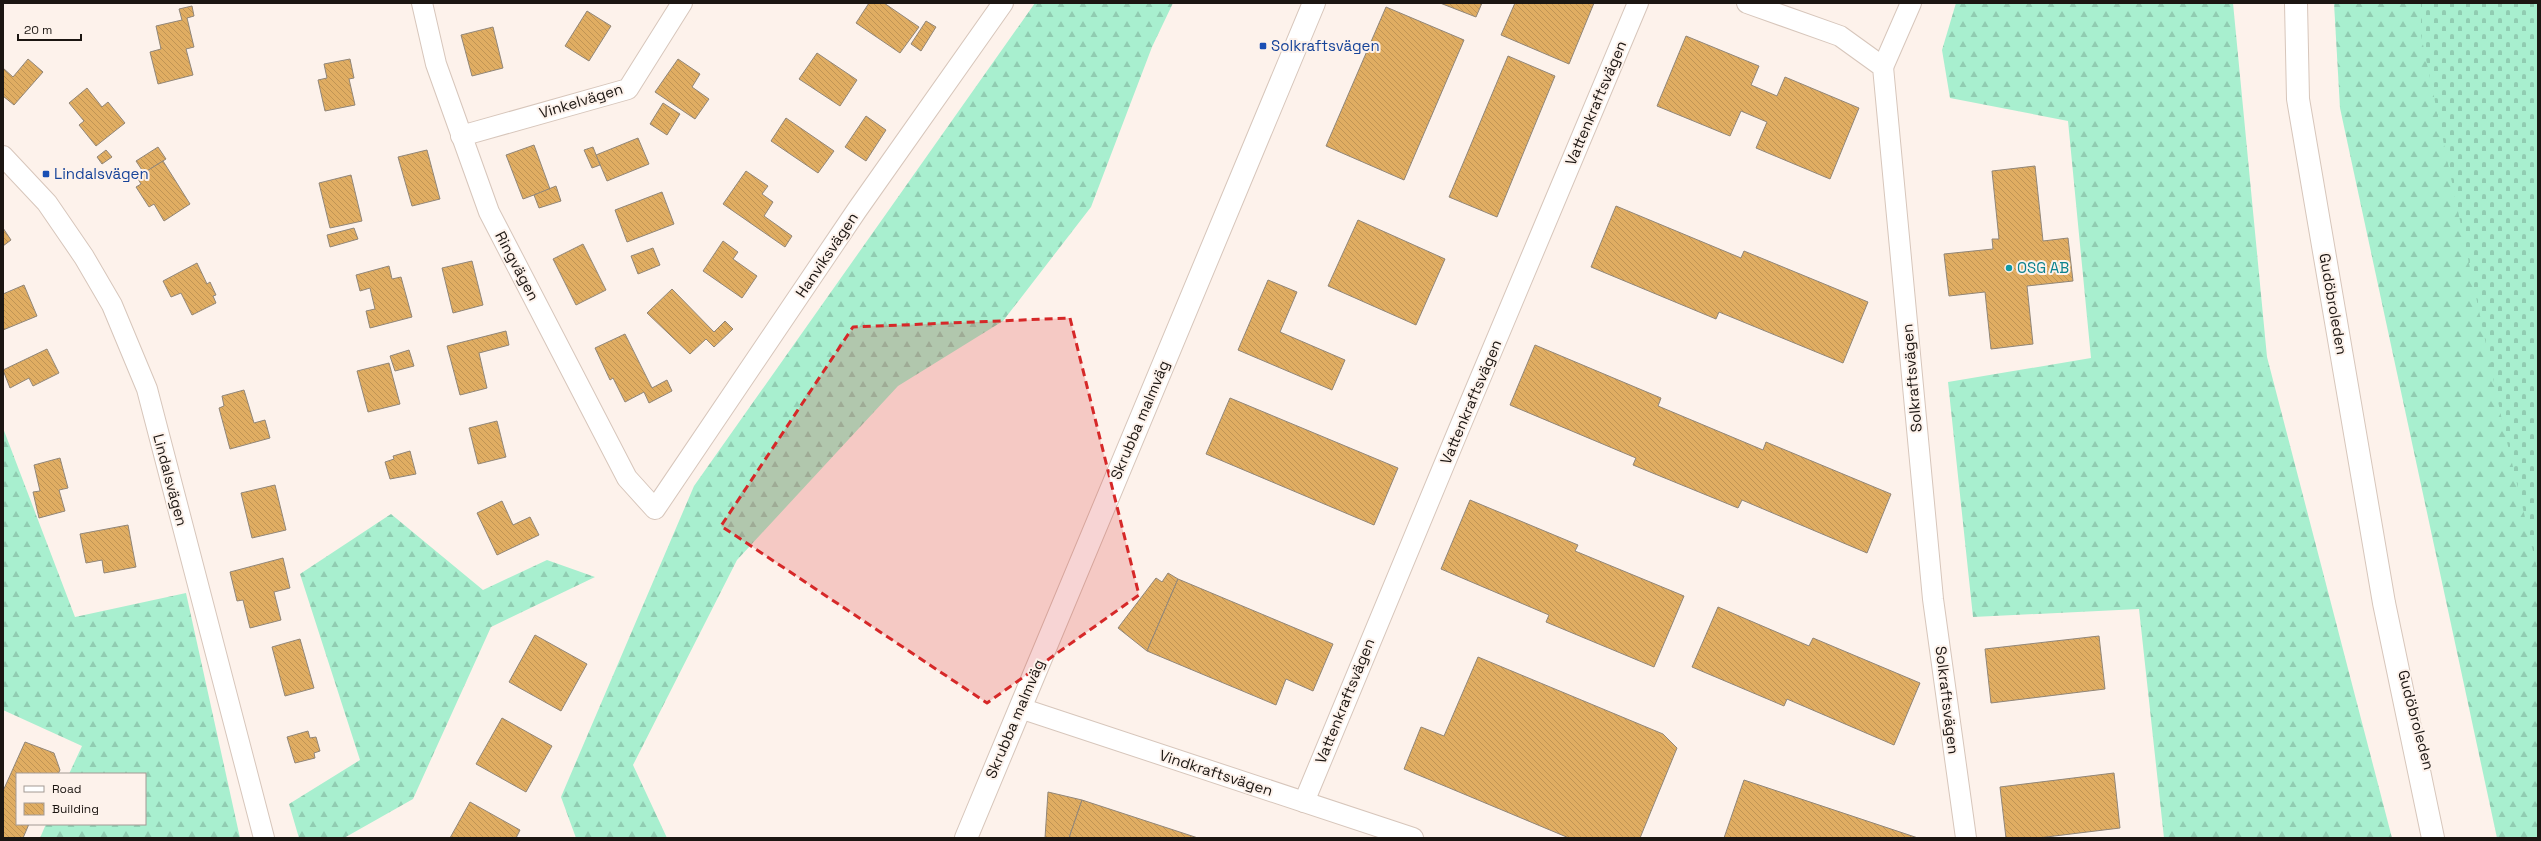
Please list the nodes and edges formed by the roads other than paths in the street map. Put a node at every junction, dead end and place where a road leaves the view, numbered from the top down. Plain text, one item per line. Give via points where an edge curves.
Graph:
1 (422, 3) edge
2 (682, 3) edge
3 (1003, 3) edge
4 (1314, 3) edge
5 (1638, 3) edge
6 (1748, 3) edge
7 (1911, 3) edge
8 (2296, 3) edge
9 (1883, 67) junction
10 (461, 136) junction
11 (3, 156) edge
12 (655, 509) joint
13 (2384, 603) junction
14 (1020, 708) junction
15 (1304, 802) junction
16 (264, 838) edge
17 (966, 838) edge
18 (1413, 838) edge
19 (1966, 838) edge
20 (2433, 838) edge
21 (2449, 838) edge

1 - 10 street, Ringvägen via 436,64
2 - 10 street, Vinkelvägen via 628,88
3 - 12 street, Hanviksvägen via 857,210
4 - 14 main road, Skrubba malmväg
5 - 15 street, Vattenkraftsvägen via 1474,397 1400,566
6 - 9 street via 1840,36
7 - 9 street
8 - 13 main road, Gudöbroleden via 2298,99
9 - 19 street, Solkraftsvägen via 1933,599
10 - 12 street, Ringvägen via 494,222 627,478
11 - 16 street, Lindalsvägen via 47,203 84,257 112,305 147,389
13 - 20 main road, Gudöbroleden
13 - 21 main road, Gudöbroleden
14 - 15 street, Vindkraftsvägen
14 - 17 main road, Skrubba malmväg
15 - 18 street, Vindkraftsvägen

